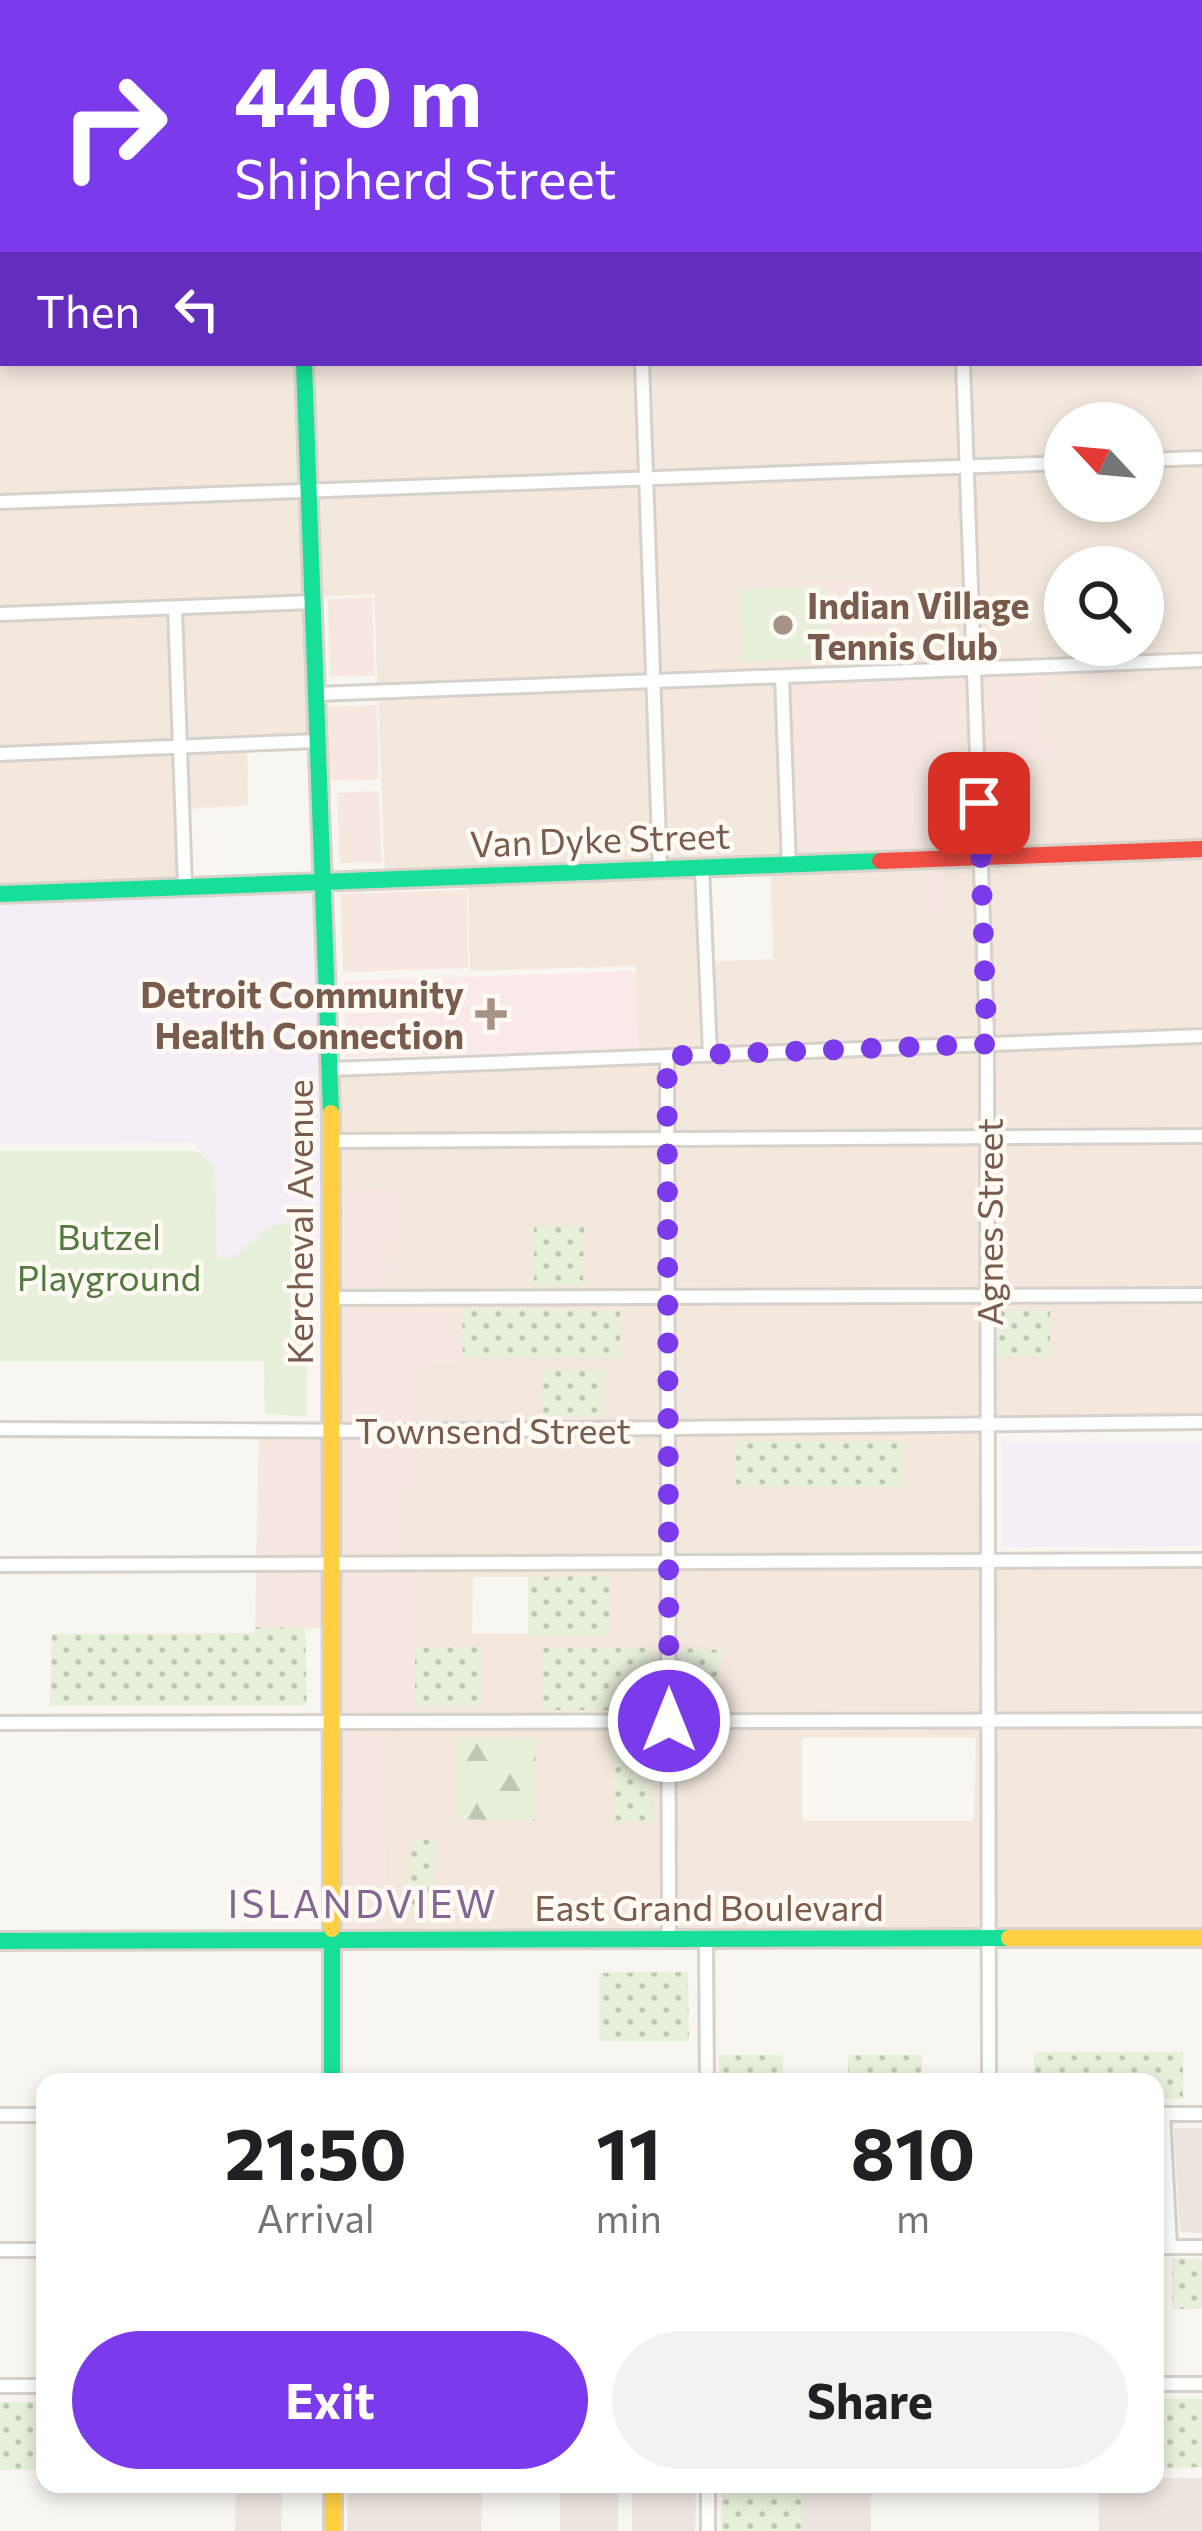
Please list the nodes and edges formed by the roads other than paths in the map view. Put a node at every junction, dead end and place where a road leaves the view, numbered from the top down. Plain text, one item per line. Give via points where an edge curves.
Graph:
1 (304, 366) edge
2 (642, 366) edge
3 (963, 366) edge
4 (1202, 458) edge
5 (1164, 459) edge
6 (1044, 464) edge
7 (967, 467) junction
8 (646, 478) junction
9 (310, 490) junction
10 (0, 502) edge
11 (314, 602) junction
12 (175, 608) junction
13 (0, 614) edge
14 (1202, 660) edge
15 (975, 669) junction
16 (782, 677) junction
17 (653, 682) junction
18 (316, 694) junction
19 (318, 741) junction
20 (180, 748) junction
21 (0, 754) edge
22 (1202, 850) edge
23 (981, 857) junction
24 (789, 865) junction
25 (702, 868) junction
26 (660, 869) junction
27 (321, 880) junction
28 (185, 887) junction
29 (0, 894) edge
30 (1202, 1036) edge
31 (987, 1044) junction
32 (710, 1054) junction
33 (667, 1056) junction
34 (331, 1069) junction
35 (988, 1136) junction
36 (1202, 1136) edge
37 (331, 1141) junction
38 (667, 1141) junction
39 (1202, 1295) edge
40 (989, 1296) junction
41 (331, 1298) junction
42 (668, 1298) junction
43 (1202, 1422) edge
44 (989, 1424) junction
45 (668, 1428) junction
46 (0, 1429) edge
47 (332, 1429) junction
48 (1202, 1560) edge
49 (332, 1561) junction
50 (989, 1561) junction
51 (668, 1562) junction
52 (0, 1565) edge
53 (989, 1720) junction
54 (1202, 1720) edge
55 (669, 1721) junction
56 (332, 1722) junction
57 (0, 1723) edge
58 (989, 1938) junction
59 (1202, 1938) edge
60 (330, 1939) junction
61 (669, 1940) junction
62 (706, 1940) junction
63 (0, 1941) edge
64 (332, 2073) edge
65 (707, 2073) edge
66 (989, 2073) edge
67 (1164, 2114) edge
68 (1202, 2114) edge
69 (0, 2115) edge
70 (36, 2115) edge
71 (1164, 2174) edge
72 (1164, 2247) edge
73 (1170, 2247) junction
74 (1202, 2247) edge
75 (36, 2249) edge
76 (0, 2250) edge
77 (1164, 2384) edge
78 (1202, 2384) edge
79 (0, 2386) edge
80 (36, 2386) edge
81 (333, 2493) edge
82 (708, 2493) edge
83 (333, 2531) edge
84 (708, 2531) edge

1 - 9 main road, Kercheval Avenue
2 - 8 street
3 - 7 street, Agnes Street
4 - 5 street
6 - 7 street
7 - 8 street
7 - 15 street, Agnes Street
8 - 9 street
8 - 17 street
9 - 10 street
9 - 11 main road, Kercheval Avenue
11 - 12 street
11 - 18 main road, Kercheval Avenue
12 - 13 street
12 - 20 street
14 - 15 street
15 - 16 street
15 - 23 street, Agnes Street
16 - 17 street
16 - 24 street
17 - 18 street
17 - 26 street
18 - 19 main road, Kercheval Avenue
19 - 20 street
19 - 27 main road, Kercheval Avenue
20 - 21 street
20 - 28 street
22 - 23 main road, Van Dyke Street
23 - 24 main road, Van Dyke Street
23 - 31 street, Agnes Street
24 - 25 main road, Van Dyke Street
25 - 26 main road, Van Dyke Street
25 - 32 street
26 - 27 main road, Van Dyke Street
27 - 28 main road, Van Dyke Street
27 - 34 main road, Kercheval Avenue
28 - 29 main road, Van Dyke Street
30 - 31 street
31 - 32 street
31 - 35 street, Agnes Street
32 - 33 street
33 - 34 street
33 - 38 street
34 - 37 main road, Kercheval Avenue
35 - 36 street
35 - 38 street
35 - 40 street, Agnes Street
37 - 38 street
37 - 41 main road, Kercheval Avenue
38 - 42 street
39 - 40 street
40 - 42 street
40 - 44 street, Agnes Street
41 - 42 street
41 - 47 main road, Kercheval Avenue
42 - 45 street
43 - 44 street, Townsend Street
44 - 45 street, Townsend Street
44 - 50 street, Agnes Street
45 - 47 street, Townsend Street
45 - 51 street
46 - 47 street, Townsend Street
47 - 49 main road, Kercheval Avenue
48 - 50 street
49 - 51 street
49 - 52 street
49 - 56 main road, Kercheval Avenue
50 - 51 street
50 - 53 street, Agnes Street
51 - 55 street
53 - 54 street
53 - 55 street
53 - 58 street, Agnes Street
55 - 56 street
55 - 61 street
56 - 57 street
56 - 60 main road, Kercheval Avenue
58 - 59 main road, East Grand Boulevard
58 - 62 main road, East Grand Boulevard
58 - 66 street, Agnes Street
60 - 61 main road, East Grand Boulevard
60 - 63 main road, East Grand Boulevard
60 - 64 main road, Kercheval Avenue
61 - 62 main road, East Grand Boulevard
62 - 65 street
67 - 68 street
69 - 70 street
71 - 73 street
72 - 73 street
73 - 74 street
75 - 76 street
77 - 78 street
79 - 80 street
81 - 83 main road
82 - 84 street

